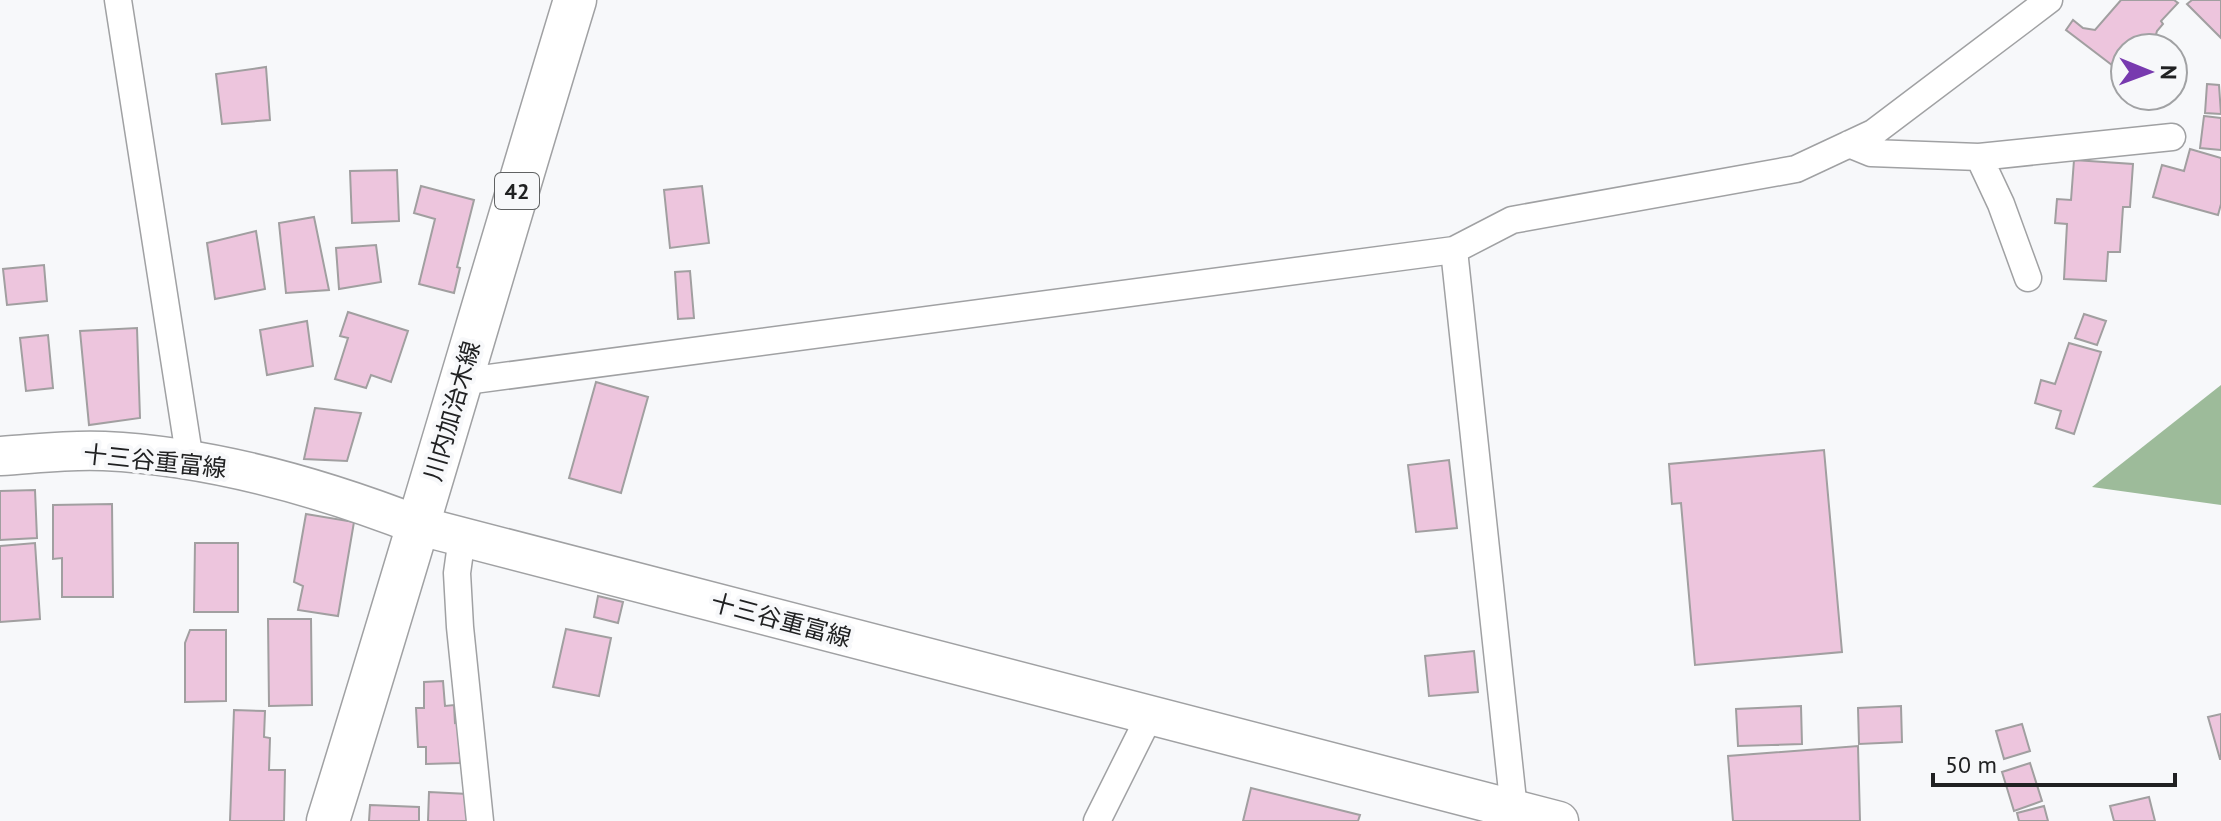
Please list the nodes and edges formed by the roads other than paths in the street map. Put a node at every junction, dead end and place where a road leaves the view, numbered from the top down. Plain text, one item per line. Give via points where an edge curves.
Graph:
1 (118, 0) edge
2 (575, 0) edge
3 (2049, 0) edge
4 (2172, 137) dead end
5 (1849, 144) junction
6 (1979, 157) junction
7 (1454, 250) junction
8 (2028, 278) dead end
9 (459, 382) junction
10 (0, 456) edge
11 (190, 461) junction
12 (420, 526) junction
13 (462, 537) junction
14 (1150, 715) junction
15 (1514, 810) junction
16 (328, 821) edge
17 (480, 821) edge
18 (1097, 821) edge
19 (1559, 821) edge

1 - 11 street
2 - 9 main road, 川内加治木線 / 42
3 - 5 street via 1873,133
4 - 6 street
5 - 6 street via 1871,153
5 - 7 street via 1796,169 1512,220
6 - 8 street
7 - 9 street
7 - 15 street
9 - 12 main road, 川内加治木線 / 42
10 - 11 main road, 十三谷重富線 via 103,451
11 - 12 main road, 十三谷重富線 via 261,474
12 - 13 main road, 十三谷重富線
12 - 16 main road, 川内加治木線 / 42
13 - 14 main road, 十三谷重富線
13 - 17 street via 457,573 460,627
14 - 15 main road, 十三谷重富線
14 - 18 street
15 - 19 main road, 十三谷重富線

